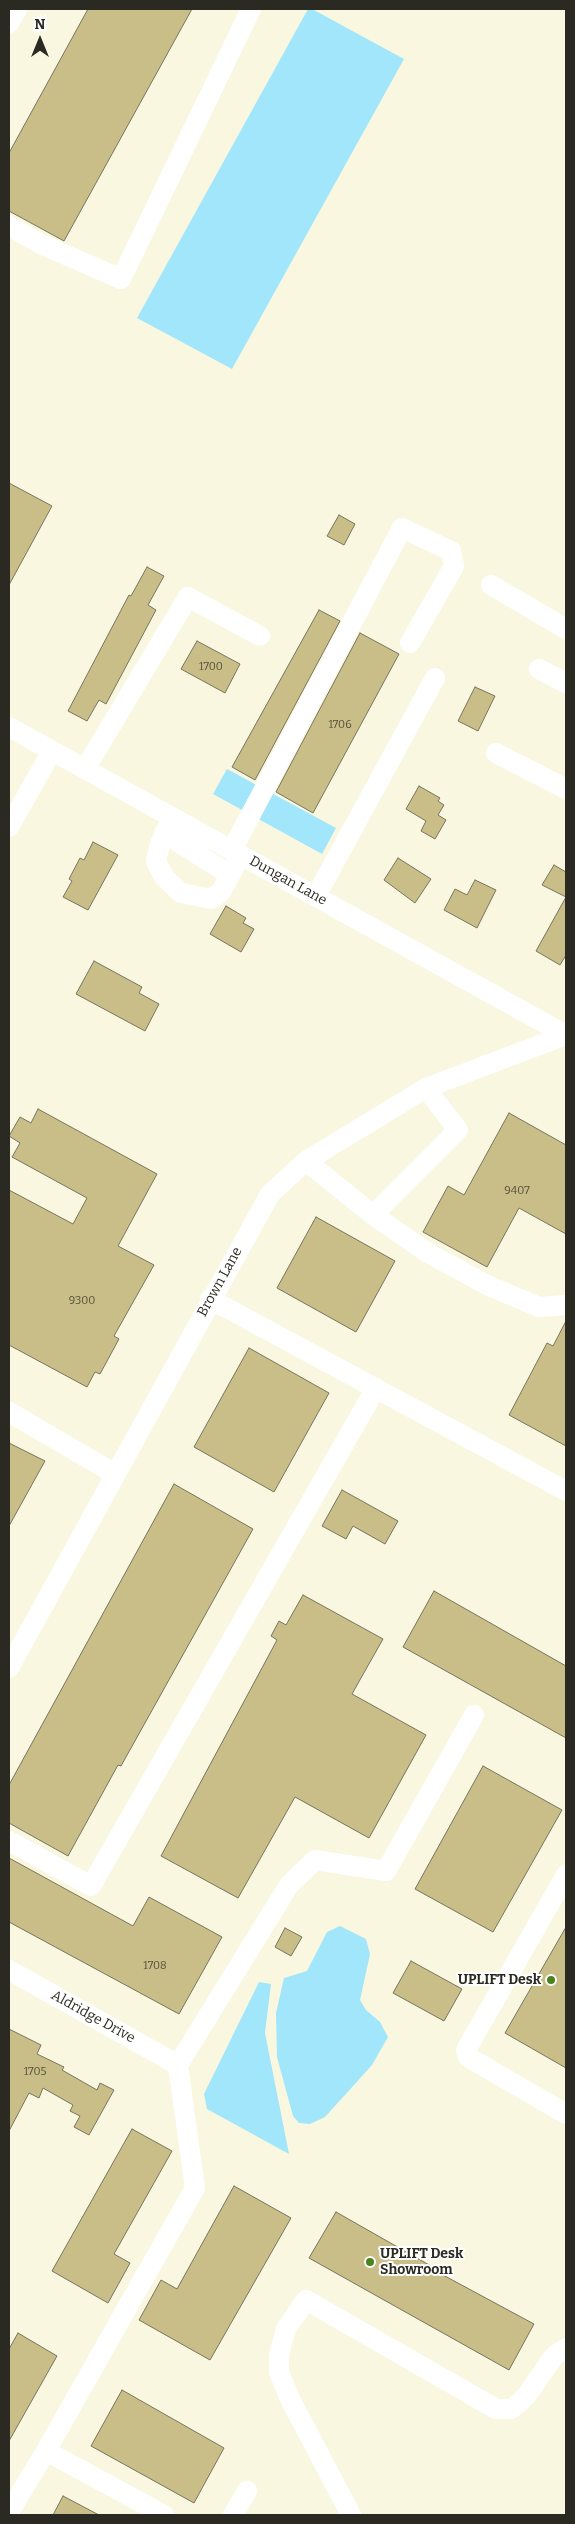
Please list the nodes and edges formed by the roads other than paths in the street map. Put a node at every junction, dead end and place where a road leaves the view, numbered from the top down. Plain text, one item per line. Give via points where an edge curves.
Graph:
1 (17, 9) edge
2 (251, 9) edge
3 (9, 23) edge
4 (9, 226) edge
5 (491, 586) dead end
6 (566, 630) edge
7 (260, 636) dead end
8 (410, 644) dead end
9 (538, 669) dead end
10 (435, 678) dead end
11 (566, 683) edge
12 (9, 727) edge
13 (52, 751) junction
14 (496, 753) dead end
15 (85, 769) junction
16 (566, 789) edge
17 (168, 825) junction
18 (9, 827) edge
19 (236, 853) junction
20 (230, 875) junction
21 (316, 896) junction
22 (566, 1035) edge
23 (426, 1088) junction
24 (306, 1160) junction
25 (373, 1215) junction
26 (210, 1299) junction
27 (566, 1306) edge
28 (376, 1388) junction
29 (9, 1412) edge
30 (115, 1474) junction
31 (566, 1491) edge
32 (9, 1668) edge
33 (474, 1715) dead end
34 (9, 1841) edge
35 (566, 1875) edge
36 (9, 1970) edge
37 (178, 2065) junction
38 (566, 2114) edge
39 (566, 2348) edge
40 (46, 2450) junction
41 (247, 2492) dead end
42 (9, 2512) edge
43 (164, 2515) edge
44 (233, 2515) edge
45 (351, 2515) edge

1 - 3 street
2 - 4 street via 121,279 41,244
5 - 6 street
7 - 15 street via 188,597
8 - 19 street via 454,566 451,551 402,528
9 - 11 street
10 - 21 street
12 - 13 street, Dungan Lane
13 - 15 street, Dungan Lane
13 - 18 street
14 - 16 street
15 - 17 street, Dungan Lane
17 - 19 street, Dungan Lane
17 - 20 street
17 - 20 street via 156,861 164,877 182,893 211,899 221,892
19 - 20 street
19 - 21 street, Dungan Lane
21 - 22 street, Dungan Lane
22 - 23 street, Brown Lane
23 - 24 street, Brown Lane
23 - 25 street via 458,1130
24 - 25 street
24 - 26 street, Brown Lane via 270,1194
25 - 27 street via 428,1253 489,1286 538,1307
26 - 28 street
26 - 30 street, Brown Lane
28 - 31 street
28 - 34 street via 91,1886
29 - 30 street
30 - 32 street, Brown Lane
33 - 37 street via 386,1871 315,1860 289,1885
35 - 38 street via 466,2050 468,2057
36 - 37 street, Aldridge Drive
37 - 40 street via 195,2188
39 - 45 street via 554,2356 519,2403 511,2409 496,2409 306,2300 286,2329 279,2355 279,2372
40 - 42 street
40 - 43 street
41 - 44 street

